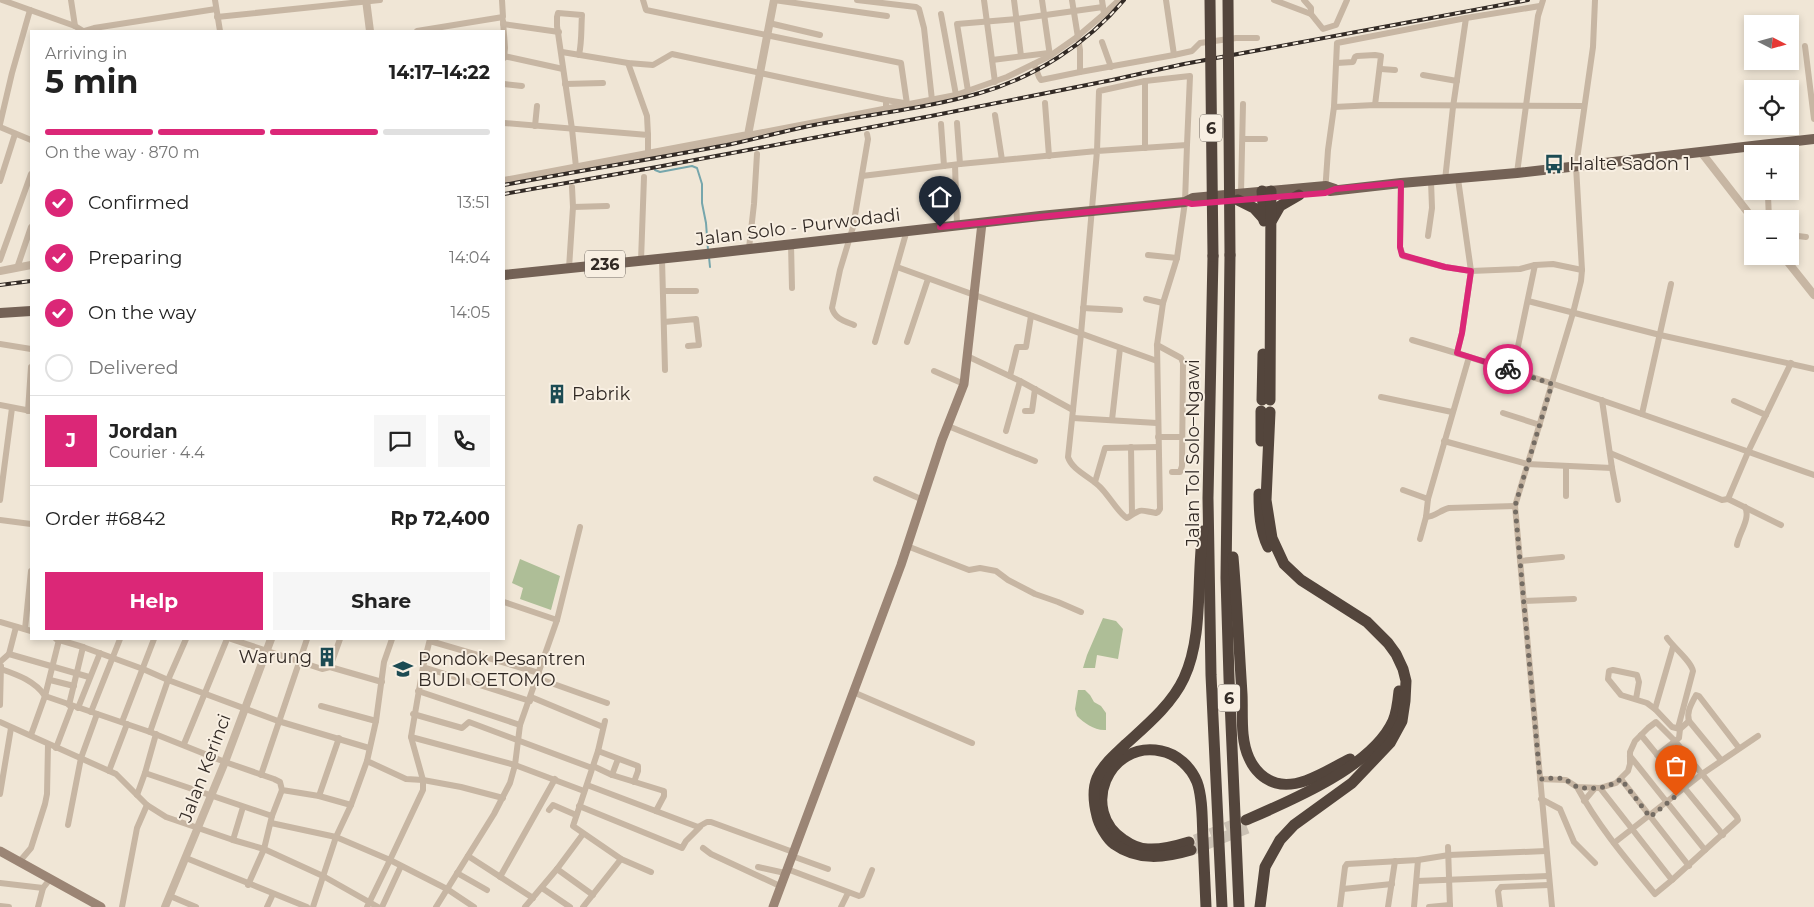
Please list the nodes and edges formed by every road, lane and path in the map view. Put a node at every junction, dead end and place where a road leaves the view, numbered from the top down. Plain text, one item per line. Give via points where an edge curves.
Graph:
1 (2, 0) edge
2 (71, 0) edge
3 (215, 0) edge
4 (380, 0) edge
5 (502, 0) edge
6 (643, 0) edge
7 (774, 0) edge
8 (857, 0) edge
9 (984, 0) edge
10 (1014, 0) edge
11 (1042, 0) edge
12 (1072, 0) edge
13 (1119, 0) edge
14 (1166, 0) edge
15 (1210, 0) edge
16 (1228, 0) edge
17 (1274, 0) edge
18 (1304, 0) edge
19 (1346, 0) edge
20 (1595, 0) edge
21 (366, 1) edge
22 (1542, 3) edge
23 (1103, 7) edge
24 (216, 9) junction
25 (30, 10) junction
26 (1074, 11) junction
27 (941, 14) dead end
28 (1044, 14) junction
29 (1311, 14) junction
30 (887, 16) dead end
31 (217, 17) junction
32 (1466, 18) junction
33 (1017, 19) junction
34 (503, 20) junction
35 (987, 21) junction
36 (769, 23) junction
37 (75, 26) junction
38 (82, 30) edge
39 (87, 30) edge
40 (220, 30) edge
41 (370, 30) edge
42 (425, 30) edge
43 (504, 30) edge
44 (559, 32) junction
45 (767, 35) junction
46 (820, 35) dead end
47 (1077, 37) junction
48 (1257, 38) dead end
49 (1102, 42) dead end
50 (1805, 46) dead end
51 (562, 52) junction
52 (1050, 54) junction
53 (579, 55) junction
54 (1021, 56) junction
55 (1174, 56) junction
56 (505, 57) edge
57 (992, 60) junction
58 (1811, 62) edge
59 (628, 63) junction
60 (1337, 63) junction
61 (1034, 64) junction
62 (1111, 67) junction
63 (563, 69) junction
64 (1381, 69) junction
65 (1395, 70) dead end
66 (1080, 72) junction
67 (759, 73) junction
68 (1423, 75) dead end
69 (1457, 81) junction
70 (995, 82) junction
71 (1145, 82) junction
72 (603, 83) dead end
73 (505, 84) edge
74 (565, 84) junction
75 (522, 86) dead end
76 (968, 91) junction
77 (956, 96) junction
78 (886, 100) junction
79 (932, 100) junction
80 (1045, 103) dead end
81 (908, 104) junction
82 (1243, 104) dead end
83 (537, 106) dead end
84 (1375, 106) junction
85 (1584, 106) junction
86 (1334, 107) junction
87 (1453, 107) junction
88 (1525, 107) junction
89 (886, 108) junction
90 (995, 115) dead end
91 (1814, 119) edge
92 (505, 123) edge
93 (957, 123) dead end
94 (941, 124) dead end
95 (0, 125) edge
96 (535, 126) junction
97 (572, 129) junction
98 (15, 134) junction
99 (867, 134) dead end
100 (648, 135) junction
101 (748, 135) junction
102 (1265, 138) dead end
103 (1243, 139) junction
104 (1814, 139) edge
105 (30, 140) edge
106 (1187, 145) junction
107 (1145, 148) junction
108 (1097, 151) junction
109 (1701, 152) junction
110 (648, 153) junction
111 (757, 154) dead end
112 (1049, 156) junction
113 (1002, 160) junction
114 (957, 164) junction
115 (944, 166) junction
116 (1576, 166) junction
117 (576, 167) junction
118 (1517, 173) junction
119 (862, 176) junction
120 (30, 177) edge
121 (644, 177) dead end
122 (1458, 179) junction
123 (1445, 180) junction
124 (505, 181) edge
125 (1431, 181) junction
126 (0, 182) edge
127 (1401, 183) junction
128 (572, 187) dead end
129 (1329, 189) junction
130 (1305, 192) junction
131 (1266, 194) junction
132 (1240, 196) junction
133 (1185, 202) junction
134 (607, 206) dead end
135 (573, 207) junction
136 (1746, 210) edge
137 (1092, 211) junction
138 (1268, 220) junction
139 (982, 223) junction
140 (957, 225) junction
141 (30, 230) edge
142 (907, 230) junction
143 (1428, 236) dead end
144 (1799, 236) edge
145 (851, 237) junction
146 (1806, 237) dead end
147 (791, 244) junction
148 (749, 248) junction
149 (1148, 255) dead end
150 (1177, 258) junction
151 (662, 259) junction
152 (0, 260) edge
153 (641, 260) junction
154 (30, 265) edge
155 (1535, 265) junction
156 (1790, 265) edge
157 (897, 267) junction
158 (17, 268) junction
159 (568, 268) junction
160 (1582, 270) junction
161 (0, 271) edge
162 (1471, 271) junction
163 (505, 275) edge
164 (928, 279) junction
165 (1671, 284) dead end
166 (792, 288) dead end
167 (664, 291) junction
168 (696, 291) dead end
169 (973, 294) junction
170 (1814, 295) edge
171 (1146, 299) dead end
172 (1528, 300) junction
173 (1163, 303) junction
174 (1083, 308) junction
175 (1120, 310) dead end
176 (30, 311) edge
177 (0, 313) edge
178 (1573, 313) junction
179 (1031, 316) junction
180 (664, 322) junction
181 (854, 325) dead end
182 (1081, 334) junction
183 (1660, 335) junction
184 (1412, 340) dead end
185 (874, 342) dead end
186 (907, 342) dead end
187 (0, 344) edge
188 (1157, 345) junction
189 (688, 346) dead end
190 (1120, 348) junction
191 (30, 349) edge
192 (1457, 353) junction
193 (967, 356) junction
194 (1469, 357) junction
195 (1157, 361) junction
196 (1791, 363) junction
197 (1814, 369) edge
198 (665, 370) dead end
199 (1513, 370) junction
200 (934, 371) dead end
201 (1010, 376) junction
202 (1020, 381) junction
203 (964, 384) junction
204 (1552, 384) junction
205 (1035, 389) junction
206 (1381, 398) dead end
207 (1602, 400) junction
208 (1734, 401) dead end
209 (0, 405) edge
210 (1266, 406) junction
211 (12, 408) junction
212 (1073, 410) junction
213 (30, 411) edge
214 (1025, 412) dead end
215 (1452, 412) junction
216 (1503, 413) dead end
217 (1642, 414) junction
218 (1766, 415) junction
219 (1072, 418) junction
220 (1112, 420) junction
221 (1157, 423) junction
222 (1540, 425) junction
223 (948, 426) junction
224 (1006, 431) dead end
225 (1158, 437) junction
226 (1182, 437) junction
227 (1444, 441) junction
228 (1131, 447) junction
229 (1158, 447) junction
230 (1748, 452) junction
231 (1610, 453) junction
232 (1035, 461) dead end
233 (1527, 464) junction
234 (1566, 466) junction
235 (1612, 468) junction
236 (1172, 472) dead end
237 (1814, 475) edge
238 (876, 478) dead end
239 (1095, 482) junction
240 (1226, 488) junction
241 (1404, 490) dead end
242 (1566, 496) dead end
243 (1208, 498) junction
244 (1728, 498) junction
245 (1428, 499) junction
246 (0, 500) edge
247 (923, 500) junction
248 (1618, 500) dead end
249 (1515, 506) junction
250 (1745, 507) junction
251 (1132, 514) junction
252 (1426, 517) junction
253 (0, 520) edge
254 (30, 524) edge
255 (1781, 525) dead end
256 (580, 527) dead end
257 (1420, 539) dead end
258 (1737, 545) dead end
259 (907, 546) junction
260 (1562, 557) dead end
261 (1520, 561) junction
262 (30, 588) edge
263 (1574, 598) dead end
264 (1524, 601) junction
265 (505, 602) edge
266 (1081, 612) dead end
267 (557, 620) junction
268 (0, 622) edge
269 (16, 627) junction
270 (28, 630) edge
271 (1667, 638) dead end
272 (61, 640) edge
273 (120, 640) edge
274 (154, 640) edge
275 (186, 640) edge
276 (229, 640) edge
277 (232, 640) edge
278 (271, 640) edge
279 (307, 640) edge
280 (340, 640) edge
281 (392, 640) edge
282 (430, 640) edge
283 (83, 647) junction
284 (1673, 647) junction
285 (267, 651) junction
286 (100, 653) junction
287 (9, 654) junction
288 (112, 658) junction
289 (300, 662) junction
290 (1, 663) edge
291 (53, 667) junction
292 (330, 667) junction
293 (423, 667) junction
294 (143, 669) junction
295 (76, 674) junction
296 (538, 676) junction
297 (89, 678) junction
298 (50, 680) junction
299 (168, 680) junction
300 (382, 682) junction
301 (74, 686) junction
302 (418, 691) junction
303 (853, 692) junction
304 (205, 694) junction
305 (45, 696) junction
306 (530, 699) junction
307 (1636, 699) junction
308 (607, 703) dead end
309 (0, 706) edge
310 (73, 706) junction
311 (321, 706) dead end
312 (244, 707) junction
313 (1655, 709) junction
314 (94, 713) junction
315 (413, 714) junction
316 (376, 720) junction
317 (278, 721) junction
318 (1689, 721) junction
319 (0, 722) edge
320 (124, 723) junction
321 (520, 725) junction
322 (11, 728) junction
323 (1679, 728) junction
324 (153, 733) junction
325 (31, 735) junction
326 (1641, 735) junction
327 (1758, 736) dead end
328 (411, 737) junction
329 (339, 738) junction
330 (519, 740) junction
331 (1674, 741) junction
332 (184, 744) junction
333 (972, 744) dead end
334 (48, 745) junction
335 (56, 748) junction
336 (369, 748) junction
337 (1739, 748) junction
338 (1370, 750) junction
339 (598, 751) junction
340 (1657, 755) junction
341 (1630, 756) junction
342 (81, 758) junction
343 (618, 759) junction
344 (1721, 760) junction
345 (367, 761) junction
346 (224, 762) junction
347 (515, 764) junction
348 (1370, 764) junction
349 (592, 767) junction
350 (109, 771) junction
351 (145, 773) junction
352 (261, 774) junction
353 (1702, 774) junction
354 (612, 775) junction
355 (555, 779) junction
356 (1540, 779) junction
357 (1621, 779) junction
358 (423, 780) junction
359 (634, 782) junction
360 (1576, 787) junction
361 (586, 788) junction
362 (1597, 788) junction
363 (1685, 788) junction
364 (282, 790) junction
365 (0, 794) edge
366 (138, 795) junction
367 (211, 795) junction
368 (319, 796) junction
369 (503, 798) junction
370 (1541, 799) junction
371 (1584, 800) junction
372 (1667, 803) junction
373 (147, 805) junction
374 (350, 805) junction
375 (579, 806) junction
376 (243, 807) junction
377 (550, 810) dead end
378 (656, 811) junction
379 (576, 815) junction
380 (1650, 817) junction
381 (272, 819) junction
382 (68, 825) dead end
383 (700, 827) junction
384 (199, 828) junction
385 (1632, 830) junction
386 (583, 834) junction
387 (1723, 835) junction
388 (336, 837) junction
389 (234, 840) junction
390 (1614, 843) junction
391 (1448, 847) dead end
392 (264, 848) junction
393 (703, 848) dead end
394 (1705, 850) junction
395 (0, 851) edge
396 (1546, 851) junction
397 (793, 854) junction
398 (468, 856) junction
399 (1449, 856) junction
400 (186, 858) junction
401 (621, 859) junction
402 (390, 860) junction
403 (1418, 860) junction
404 (20, 861) junction
405 (1395, 861) junction
406 (1595, 863) dead end
407 (401, 866) junction
408 (1689, 866) junction
409 (758, 867) dead end
410 (557, 869) junction
411 (828, 869) dead end
412 (872, 870) dead end
413 (786, 871) junction
414 (651, 872) dead end
415 (457, 873) junction
416 (323, 876) junction
417 (1548, 876) junction
418 (500, 877) junction
419 (50, 879) junction
420 (1450, 880) junction
421 (1672, 880) junction
422 (1417, 881) junction
423 (0, 883) edge
424 (1392, 884) junction
425 (248, 885) junction
426 (1549, 885) junction
427 (780, 886) junction
428 (43, 888) junction
429 (542, 888) junction
430 (447, 889) junction
431 (1343, 889) junction
432 (487, 890) dead end
433 (848, 892) junction
434 (273, 894) junction
435 (593, 895) junction
436 (170, 896) junction
437 (533, 898) junction
438 (85, 903) edge
439 (368, 904) edge
440 (0, 906) edge
441 (1450, 906) edge
442 (9, 907) edge
443 (38, 907) edge
444 (100, 907) edge
445 (122, 907) edge
446 (166, 907) edge
447 (196, 907) edge
448 (267, 907) edge
449 (307, 907) edge
450 (313, 907) edge
451 (378, 907) edge
452 (382, 907) edge
453 (436, 907) edge
454 (474, 907) edge
455 (525, 907) edge
456 (570, 907) edge
457 (583, 907) edge
458 (773, 907) edge
459 (841, 907) edge
460 (1206, 907) edge
461 (1222, 907) edge
462 (1239, 907) edge
463 (1260, 907) edge
464 (1340, 907) edge
465 (1388, 907) edge
466 (1414, 907) edge
467 (1429, 907) edge
468 (1500, 907) edge
469 (1552, 907) edge

1 - 25 street
2 - 37 street
3 - 24 street
4 - 21 street
5 - 34 street
6 - 45 street via 646,10
7 - 30 street
7 - 36 street
8 - 79 street via 916,7 920,12
9 - 35 street
10 - 33 street
11 - 28 street
12 - 26 street
13 - 23 street
14 - 55 street
15 - 243 highway, Jalan Tol Solo–Ngawi / 6, bridge via 1213,256
16 - 240 highway, Jalan Tol Solo–Ngawi / 6, bridge via 1230,255
17 - 29 street
18 - 29 street via 1311,8
19 - 29 street via 1336,25 1330,28 1323,29
20 - 85 street via 1593,48
21 - 31 street
21 - 41 street
22 - 32 street
22 - 88 street
23 - 26 street
23 - 47 street
24 - 31 street
24 - 39 street
25 - 37 street
25 - 95 street
26 - 28 street
26 - 47 street
27 - 77 street
28 - 33 street
28 - 52 street
31 - 40 street
32 - 60 street via 1337,43
32 - 69 street
33 - 35 street
33 - 54 street
34 - 42 street
34 - 43 street
34 - 44 street
35 - 57 street
35 - 76 street via 957,25
36 - 45 street
36 - 46 street
37 - 38 street
44 - 51 street
44 - 53 street via 557,14 582,15
45 - 67 street
45 - 81 street via 901,63
47 - 52 street
47 - 66 street
48 - 55 street via 1200,43 1192,51
49 - 62 street
50 - 58 street
51 - 53 street
51 - 63 street
52 - 54 street
52 - 61 street
53 - 59 street
54 - 57 street
55 - 62 street
56 - 63 street
57 - 70 street
58 - 91 street
59 - 67 street via 653,65 672,54
59 - 100 street via 647,116
60 - 64 street via 1352,62 1357,56 1379,55 1382,58
60 - 86 street
61 - 66 street via 1041,80
61 - 70 street
62 - 66 street
63 - 74 street
64 - 65 street
64 - 84 street
67 - 78 street
67 - 101 street
68 - 69 street
69 - 87 street
70 - 76 street
71 - 106 street via 1188,75 1191,78
71 - 107 street
71 - 108 street via 1098,91
72 - 74 street
73 - 75 street
74 - 97 street
76 - 77 street
77 - 79 street
78 - 81 street
78 - 89 street
79 - 81 street
80 - 112 street
81 - 89 street
82 - 103 street
83 - 96 street
84 - 86 street
84 - 87 street
85 - 88 street
85 - 116 street
86 - 129 street via 1328,150
87 - 88 street
87 - 123 street
88 - 118 street
89 - 101 street
90 - 113 street
92 - 96 street
93 - 114 street
94 - 115 street
95 - 98 street
96 - 97 street
97 - 100 street
97 - 117 street
98 - 105 street
98 - 126 street
99 - 119 street
100 - 110 street
101 - 110 street
102 - 103 street
103 - 132 street
104 - 109 main road, Jalan Solo - Purwodadi
106 - 107 street
106 - 133 street
107 - 108 street
108 - 112 street
108 - 137 street
109 - 116 main road, Jalan Solo - Purwodadi
109 - 136 street
110 - 117 street
111 - 148 street
112 - 113 street
113 - 114 street
114 - 115 street
114 - 140 street
115 - 119 street
116 - 118 main road, Jalan Solo - Purwodadi
116 - 160 street
117 - 124 street
118 - 122 main road, Jalan Solo - Purwodadi
119 - 145 street
120 - 152 street
121 - 153 street
122 - 123 main road, Jalan Solo - Purwodadi
122 - 162 street
123 - 125 main road, Jalan Solo - Purwodadi
125 - 127 main road, Jalan Solo - Purwodadi
125 - 143 street
127 - 129 main road, Jalan Solo - Purwodadi
127 - 162 street via 1402,255
128 - 135 street
129 - 130 main road, Jalan Solo - Purwodadi
130 - 131 main road, Jalan Solo - Purwodadi
130 - 138 highway via 1280,206
131 - 132 main road, Jalan Solo - Purwodadi
131 - 138 highway
132 - 133 main road, Jalan Solo - Purwodadi via 1192,204
132 - 138 highway
133 - 137 main road, Jalan Solo - Purwodadi
133 - 150 street
134 - 135 street
135 - 159 street
137 - 139 main road, Jalan Solo - Purwodadi
137 - 174 street
138 - 210 highway
139 - 140 main road, Jalan Solo - Purwodadi
139 - 169 main road
140 - 142 main road, Jalan Solo - Purwodadi
141 - 158 street
142 - 145 main road, Jalan Solo - Purwodadi
142 - 157 street
144 - 146 street
145 - 147 main road, Jalan Solo - Purwodadi
145 - 181 street via 832,308 840,320
147 - 148 main road, Jalan Solo - Purwodadi
147 - 166 street
148 - 151 main road, Jalan Solo - Purwodadi / 236
149 - 150 street
150 - 173 street
151 - 153 main road, Jalan Solo - Purwodadi / 236
151 - 167 street
153 - 159 main road, Jalan Solo - Purwodadi / 236
154 - 158 street
155 - 160 street via 1553,264
155 - 162 street via 1520,269
155 - 172 street
156 - 170 street
157 - 164 street
157 - 185 street
158 - 161 street
159 - 163 main road, Jalan Solo - Purwodadi / 236
160 - 178 street
162 - 192 street
164 - 169 street
164 - 186 street
165 - 183 street
167 - 168 street
167 - 180 street
169 - 179 street
169 - 193 main road
171 - 173 street
172 - 178 street
172 - 199 street
173 - 188 street
174 - 175 street
174 - 182 street
176 - 177 main road
178 - 183 street
178 - 204 street
179 - 182 street
179 - 201 street via 1026,347 1017,347
180 - 189 street via 696,319 700,345
180 - 198 street
182 - 190 street
182 - 212 street
183 - 196 street
183 - 217 street
184 - 192 street
187 - 191 street
188 - 195 street
188 - 226 street via 1183,360
190 - 195 street
190 - 220 street
192 - 194 street
193 - 201 street
193 - 203 main road
194 - 199 street
194 - 215 street
195 - 221 street
196 - 197 street
196 - 218 street
199 - 204 street
200 - 203 street
201 - 202 street
202 - 205 street
202 - 224 street
203 - 223 main road
204 - 207 street
204 - 222 street
205 - 212 street
205 - 214 street via 1032,411
206 - 215 street
207 - 217 street
207 - 231 street
208 - 218 street
209 - 211 street
210 - 338 highway via 1259,514 1264,540 1288,578 1361,626 1393,662 1399,691 1393,722
210 - 348 highway via 1266,500 1272,538 1284,564 1301,580 1367,622 1388,643 1403,669 1406,701 1402,722 1390,743
211 - 213 street
211 - 246 street
212 - 219 street
215 - 227 street
216 - 222 street
217 - 230 street
218 - 230 street
219 - 220 street
219 - 239 street via 1068,460
220 - 221 street
221 - 225 street
222 - 233 street
223 - 232 street
223 - 247 main road
225 - 226 street
225 - 229 street
226 - 236 street via 1181,469 1180,472
227 - 233 street
227 - 245 street
228 - 229 street
228 - 239 street via 1104,449
228 - 251 street
229 - 251 street via 1160,511 1137,510
230 - 237 street
230 - 244 street
231 - 235 street
231 - 244 street via 1722,500
233 - 234 street
233 - 249 street
234 - 235 street
234 - 242 street
235 - 248 street
238 - 247 street
239 - 251 street via 1109,494 1123,516 1127,518
240 - 338 highway via 1237,600 1244,740 1248,757 1264,777 1277,783 1294,784
240 - 462 highway, Jalan Tol Solo–Ngawi / 6 via 1228,678
241 - 245 street
243 - 460 highway via 1201,544 1194,643 1184,678 1169,701 1109,760 1097,778 1094,790 1098,820 1111,842 1125,852 1146,857 1165,856 1190,846 1147,849 1132,846 1116,835 1105,818 1102,791 1106,777 1118,762 1130,754 1143,750 1164,752 1182,760 1197,782 1202,814
243 - 461 highway, Jalan Tol Solo–Ngawi / 6
244 - 250 street
245 - 252 street
247 - 259 main road
249 - 252 street via 1449,508
249 - 261 street
250 - 255 street
250 - 258 street via 1747,517
252 - 257 street
253 - 254 street
256 - 267 street
259 - 266 street via 970,570 996,571 1023,588
259 - 303 main road
260 - 261 street
261 - 264 street
262 - 270 street
263 - 264 street
264 - 356 street
265 - 267 street
267 - 296 street
268 - 269 street
269 - 270 street
269 - 287 street
271 - 284 street
272 - 283 street
272 - 291 street
273 - 288 street
274 - 294 street
275 - 299 street
276 - 304 street
277 - 285 street
278 - 285 street, Jalan Kerinci
279 - 289 street
280 - 292 street
281 - 300 street via 384,662
282 - 293 street
282 - 296 street
283 - 286 street
283 - 295 street
284 - 313 street
284 - 323 street via 1693,671
285 - 289 street
285 - 312 street, Jalan Kerinci
286 - 288 street
286 - 297 street
287 - 290 street
287 - 291 street
288 - 294 street
288 - 314 street
289 - 292 street via 322,669
289 - 317 street
290 - 305 street
290 - 309 street
291 - 295 street
291 - 298 street
292 - 300 street
293 - 302 street
293 - 306 street
294 - 299 street
294 - 320 street
295 - 297 street
295 - 301 street
296 - 306 street
296 - 308 street
297 - 310 street
298 - 301 street
298 - 305 street
299 - 304 street
299 - 324 street
300 - 316 street
301 - 310 street
302 - 315 street
302 - 321 street
303 - 333 street
303 - 397 main road
304 - 312 street
304 - 332 street
305 - 310 street
305 - 325 street
306 - 321 street
306 - 339 street via 604,724
307 - 307 street via 1617,692 1608,679 1609,671 1637,675
307 - 313 street
310 - 314 street
310 - 335 street
311 - 316 street
312 - 317 street
312 - 346 street, Jalan Kerinci
313 - 323 street via 1672,727
314 - 320 street
314 - 342 street
315 - 328 street
315 - 330 street via 462,728 469,722
316 - 336 street
317 - 329 street
317 - 352 street
318 - 323 street
318 - 337 street via 1691,704 1696,696 1700,696
318 - 344 street
319 - 322 street
320 - 324 street
320 - 350 street
321 - 330 street
322 - 325 street
322 - 365 street
323 - 331 street via 1680,735
324 - 332 street
324 - 351 street
325 - 334 street
326 - 331 street via 1656,722
326 - 340 street
326 - 341 street via 1633,744
327 - 337 street
328 - 347 street
328 - 358 street
329 - 336 street
329 - 368 street
330 - 347 street
330 - 349 street
331 - 340 street
331 - 353 street
332 - 346 street
334 - 335 street
334 - 404 street via 46,799 31,848
335 - 342 street
336 - 345 street
337 - 344 street
338 - 348 highway via 1353,765 1247,824 1292,808
339 - 343 street
339 - 349 street
340 - 363 street
341 - 357 street via 1628,771
341 - 372 street
342 - 350 street
342 - 382 street
343 - 354 street
343 - 359 street via 638,766
344 - 353 street
345 - 358 street via 406,779
345 - 374 street
346 - 352 street
346 - 367 street, Jalan Kerinci
347 - 355 street
347 - 369 street
348 - 463 highway via 1352,783 1280,840 1265,867
349 - 354 street
349 - 361 street
350 - 366 street
351 - 366 street
351 - 367 street
352 - 364 street via 280,782
353 - 363 street
353 - 387 street via 1738,818 1737,823
354 - 359 street
355 - 361 street
355 - 418 street
356 - 360 street via 1566,780
356 - 370 street
357 - 362 street via 1610,786
357 - 380 street
358 - 369 street
358 - 402 street via 421,794
359 - 378 street via 664,791
360 - 362 street
360 - 371 street
361 - 375 street
361 - 378 street
362 - 371 street
362 - 385 street
363 - 372 street
363 - 387 street
364 - 368 street
364 - 381 street
366 - 373 street
367 - 376 street
367 - 384 street, Jalan Kerinci
368 - 374 street
369 - 398 street
370 - 396 street
370 - 406 street via 1560,809 1574,842
371 - 390 street
372 - 380 street
372 - 394 street
373 - 384 street via 166,817
373 - 445 street via 137,828
374 - 388 street
375 - 379 street
375 - 383 street via 682,848
376 - 381 street
376 - 389 street
377 - 379 street via 553,804
378 - 383 street
379 - 386 street via 573,826
380 - 385 street
380 - 408 street
381 - 388 street
381 - 392 street
383 - 397 street via 711,822
384 - 389 street
384 - 400 street, Jalan Kerinci
385 - 390 street
385 - 421 street
386 - 401 street
386 - 410 street
387 - 394 street
388 - 402 street
388 - 416 street
389 - 392 street
390 - 421 street via 1655,894
391 - 399 street
392 - 416 street
392 - 425 street
393 - 427 street
394 - 408 street
395 - 404 main road
396 - 399 street
396 - 417 street
397 - 411 street
397 - 413 main road
398 - 415 street
398 - 418 street
399 - 403 street
399 - 420 street
400 - 425 street
400 - 436 street, Jalan Kerinci
401 - 414 street
401 - 435 street
402 - 407 street
402 - 439 street
403 - 405 street
403 - 422 street
404 - 419 main road
405 - 424 street
405 - 431 street via 1346,865
407 - 430 street
407 - 452 street
408 - 421 street
409 - 413 street
410 - 429 street
410 - 435 street
412 - 433 street via 862,895
413 - 427 main road
413 - 433 street
415 - 430 street
415 - 432 street
416 - 439 street
416 - 450 street
417 - 420 street
417 - 426 street
418 - 437 street
419 - 428 street
419 - 438 main road
420 - 422 street
420 - 441 street
422 - 466 street
423 - 428 street
424 - 431 street
424 - 465 street
425 - 434 street
426 - 468 street via 1501,887 1498,891
426 - 469 street
427 - 458 main road
428 - 443 street
429 - 437 street
429 - 456 street
430 - 453 street
430 - 454 street
431 - 464 street
433 - 459 street
434 - 448 street
434 - 449 street
435 - 457 street
436 - 446 street, Jalan Kerinci
436 - 447 street
437 - 455 street
438 - 444 main road
439 - 451 street
440 - 442 street
441 - 467 street

